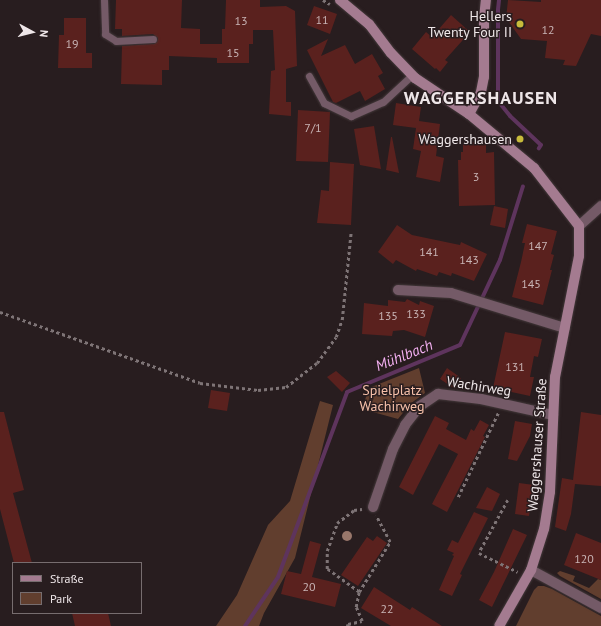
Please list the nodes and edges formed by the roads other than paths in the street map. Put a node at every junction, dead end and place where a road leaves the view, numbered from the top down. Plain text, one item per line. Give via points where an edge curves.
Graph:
1 (104, 0) edge
2 (486, 0) edge
3 (338, 4) edge
4 (153, 40) dead end
5 (412, 75) junction
6 (309, 76) dead end
7 (469, 114) junction
8 (601, 206) edge
9 (578, 226) junction
10 (398, 290) dead end
11 (565, 328) junction
12 (553, 415) junction
13 (373, 507) road end
14 (527, 570) junction
15 (601, 608) edge
16 (499, 626) edge

1 - 4 lane via 105,34 116,41
2 - 7 street via 484,77 481,92
3 - 5 street via 369,24
5 - 6 lane via 383,102 352,116 324,103
5 - 7 street
7 - 9 street via 534,168
8 - 9 street
9 - 11 street, Waggershauser Straße via 579,256
10 - 11 street via 451,293
11 - 12 street, Waggershauser Straße via 555,377
12 - 13 street, Wachirweg via 481,399 438,394 420,406 405,425 393,449
12 - 14 street, Waggershauser Straße via 550,492 544,529
14 - 15 street
14 - 16 street, Waggershauser Straße

